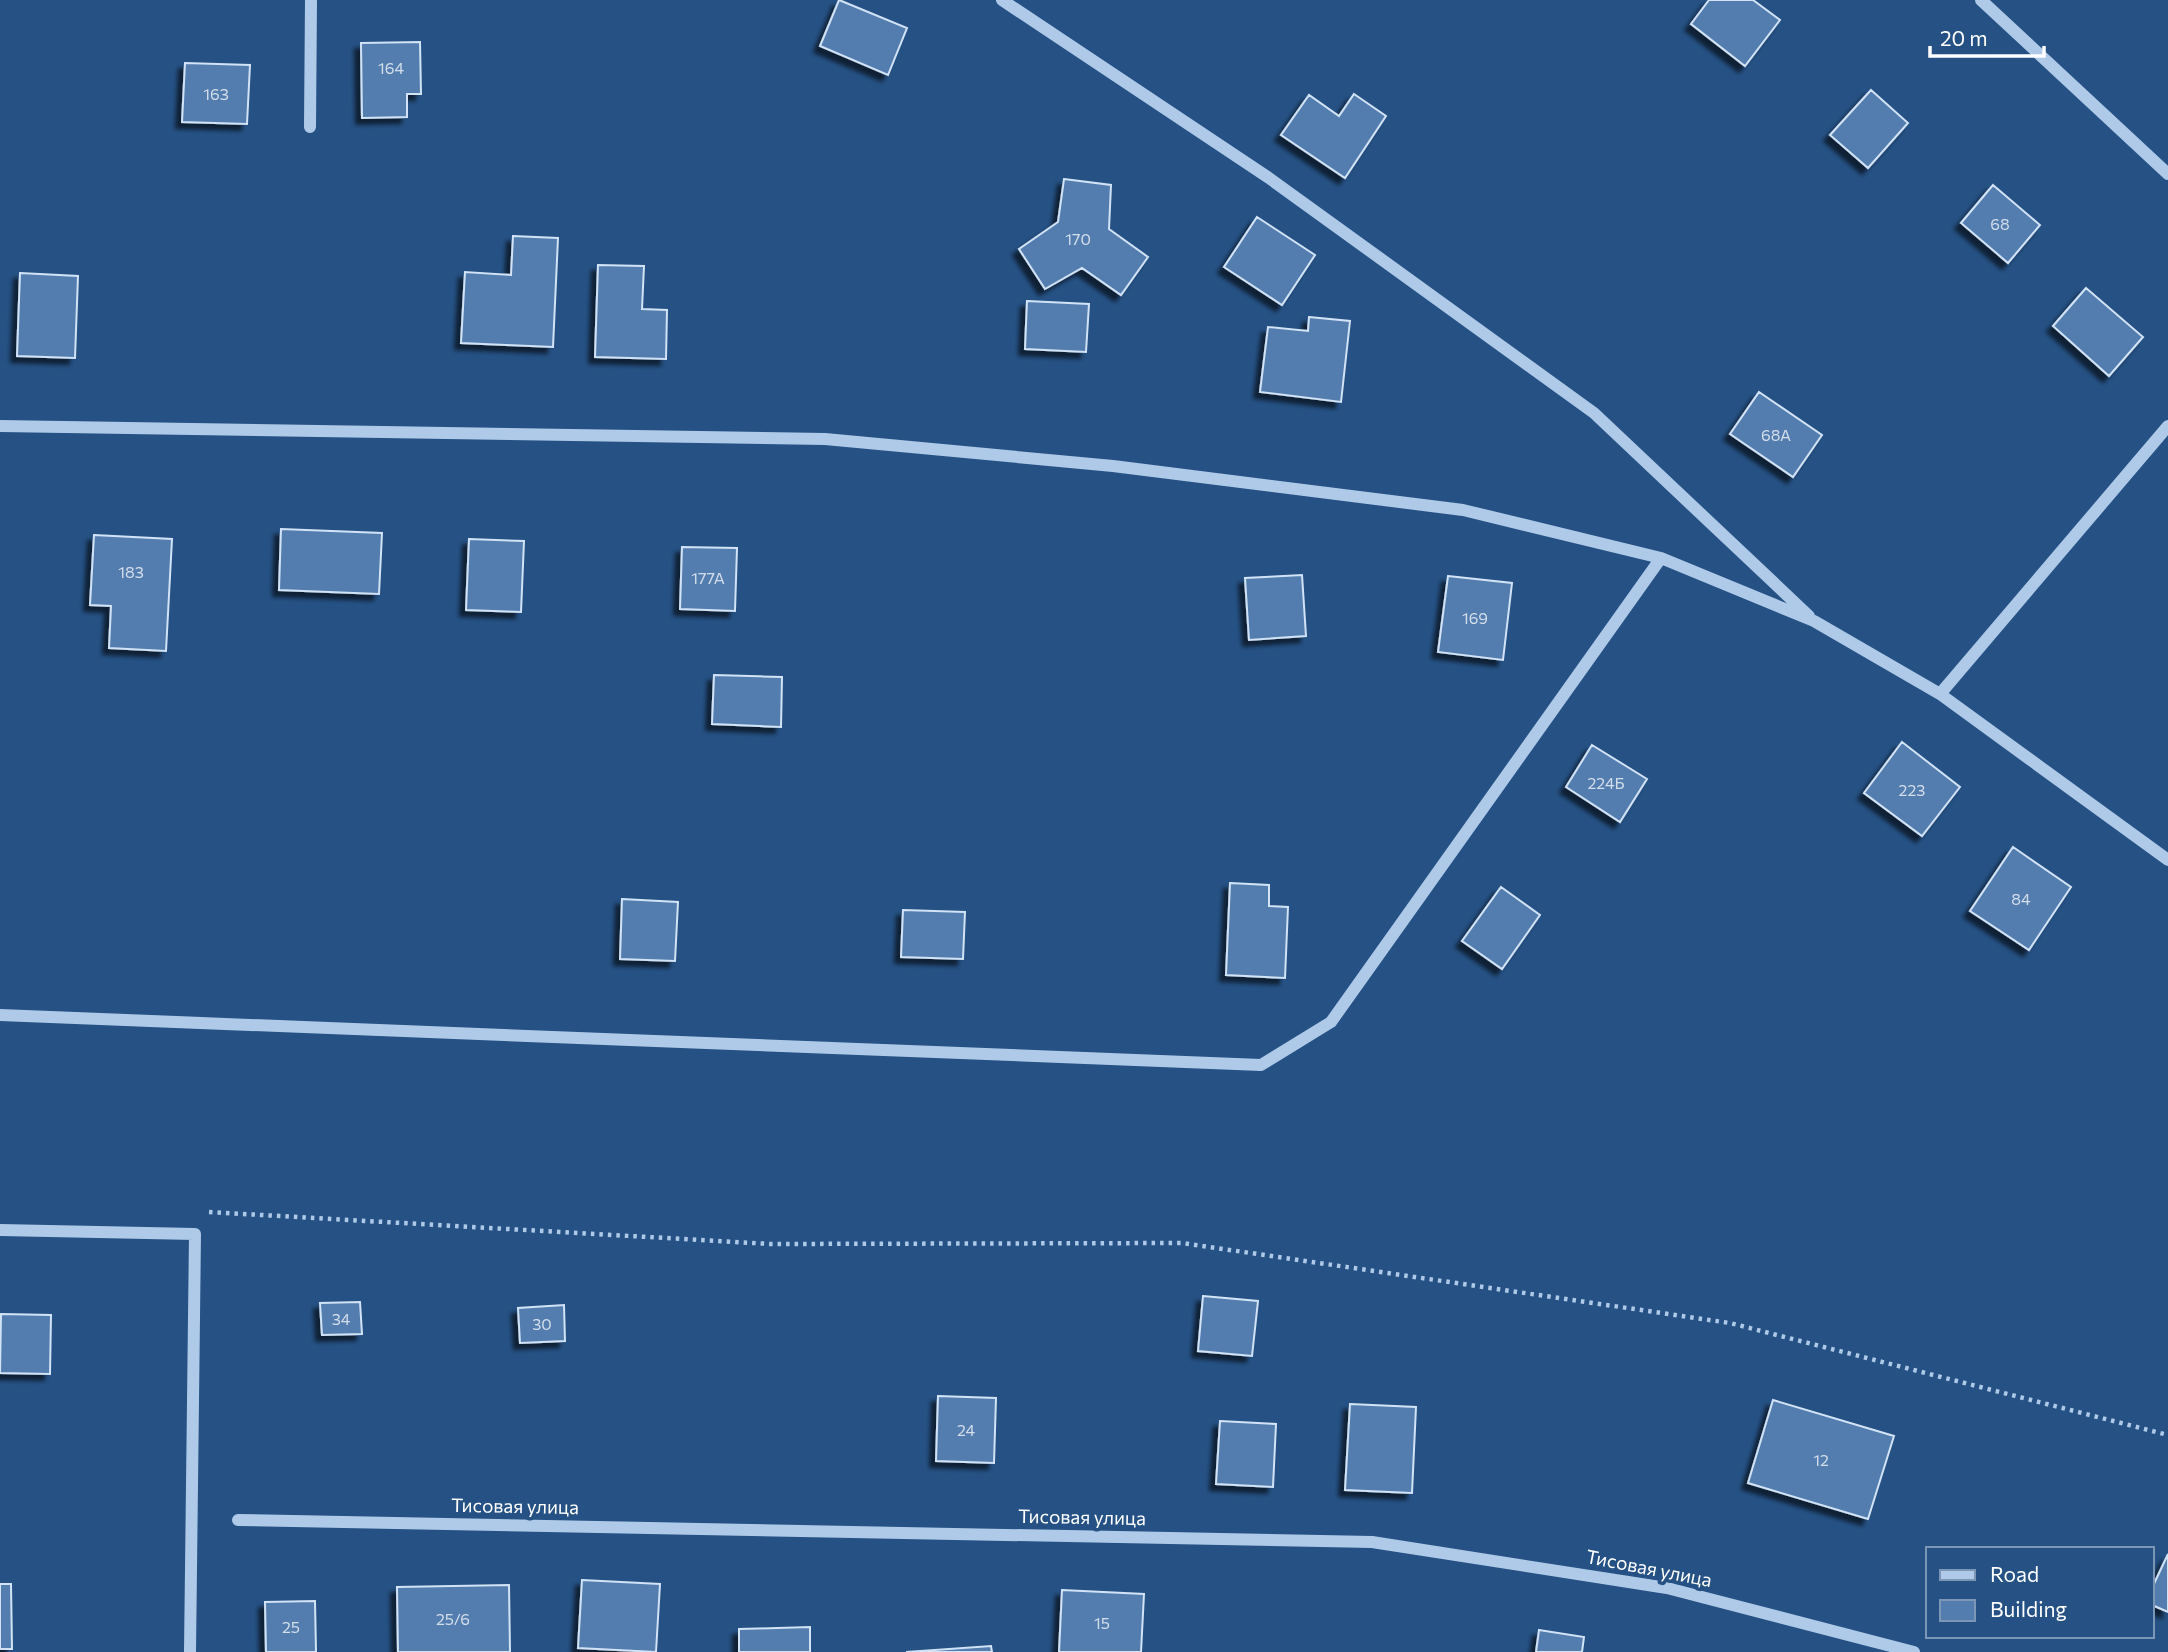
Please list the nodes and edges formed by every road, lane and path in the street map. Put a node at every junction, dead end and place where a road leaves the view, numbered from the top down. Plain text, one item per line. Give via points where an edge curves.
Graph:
1 (311, 0) edge
2 (1002, 0) edge
3 (1981, 0) edge
4 (310, 127) dead end
5 (2168, 174) edge
6 (0, 426) edge
7 (2168, 426) edge
8 (1661, 558) junction
9 (1814, 621) junction
10 (1940, 694) junction
11 (2168, 860) edge
12 (0, 1015) edge
13 (0, 1230) edge
14 (195, 1234) junction
15 (2168, 1435) edge
16 (238, 1521) dead end
17 (190, 1652) edge
18 (1914, 1652) edge

1 - 4 street
2 - 9 street via 1269,178 1594,414
3 - 5 street
6 - 8 street via 825,439 1113,466 1463,510
7 - 10 street
8 - 9 street
8 - 12 street via 1331,1022 1261,1065
9 - 10 street
10 - 11 street
13 - 14 street
14 - 15 path via 210,1211 771,1244 1182,1243 1730,1323
14 - 17 street
16 - 18 street, Тисовая улица via 1372,1542 1667,1588

